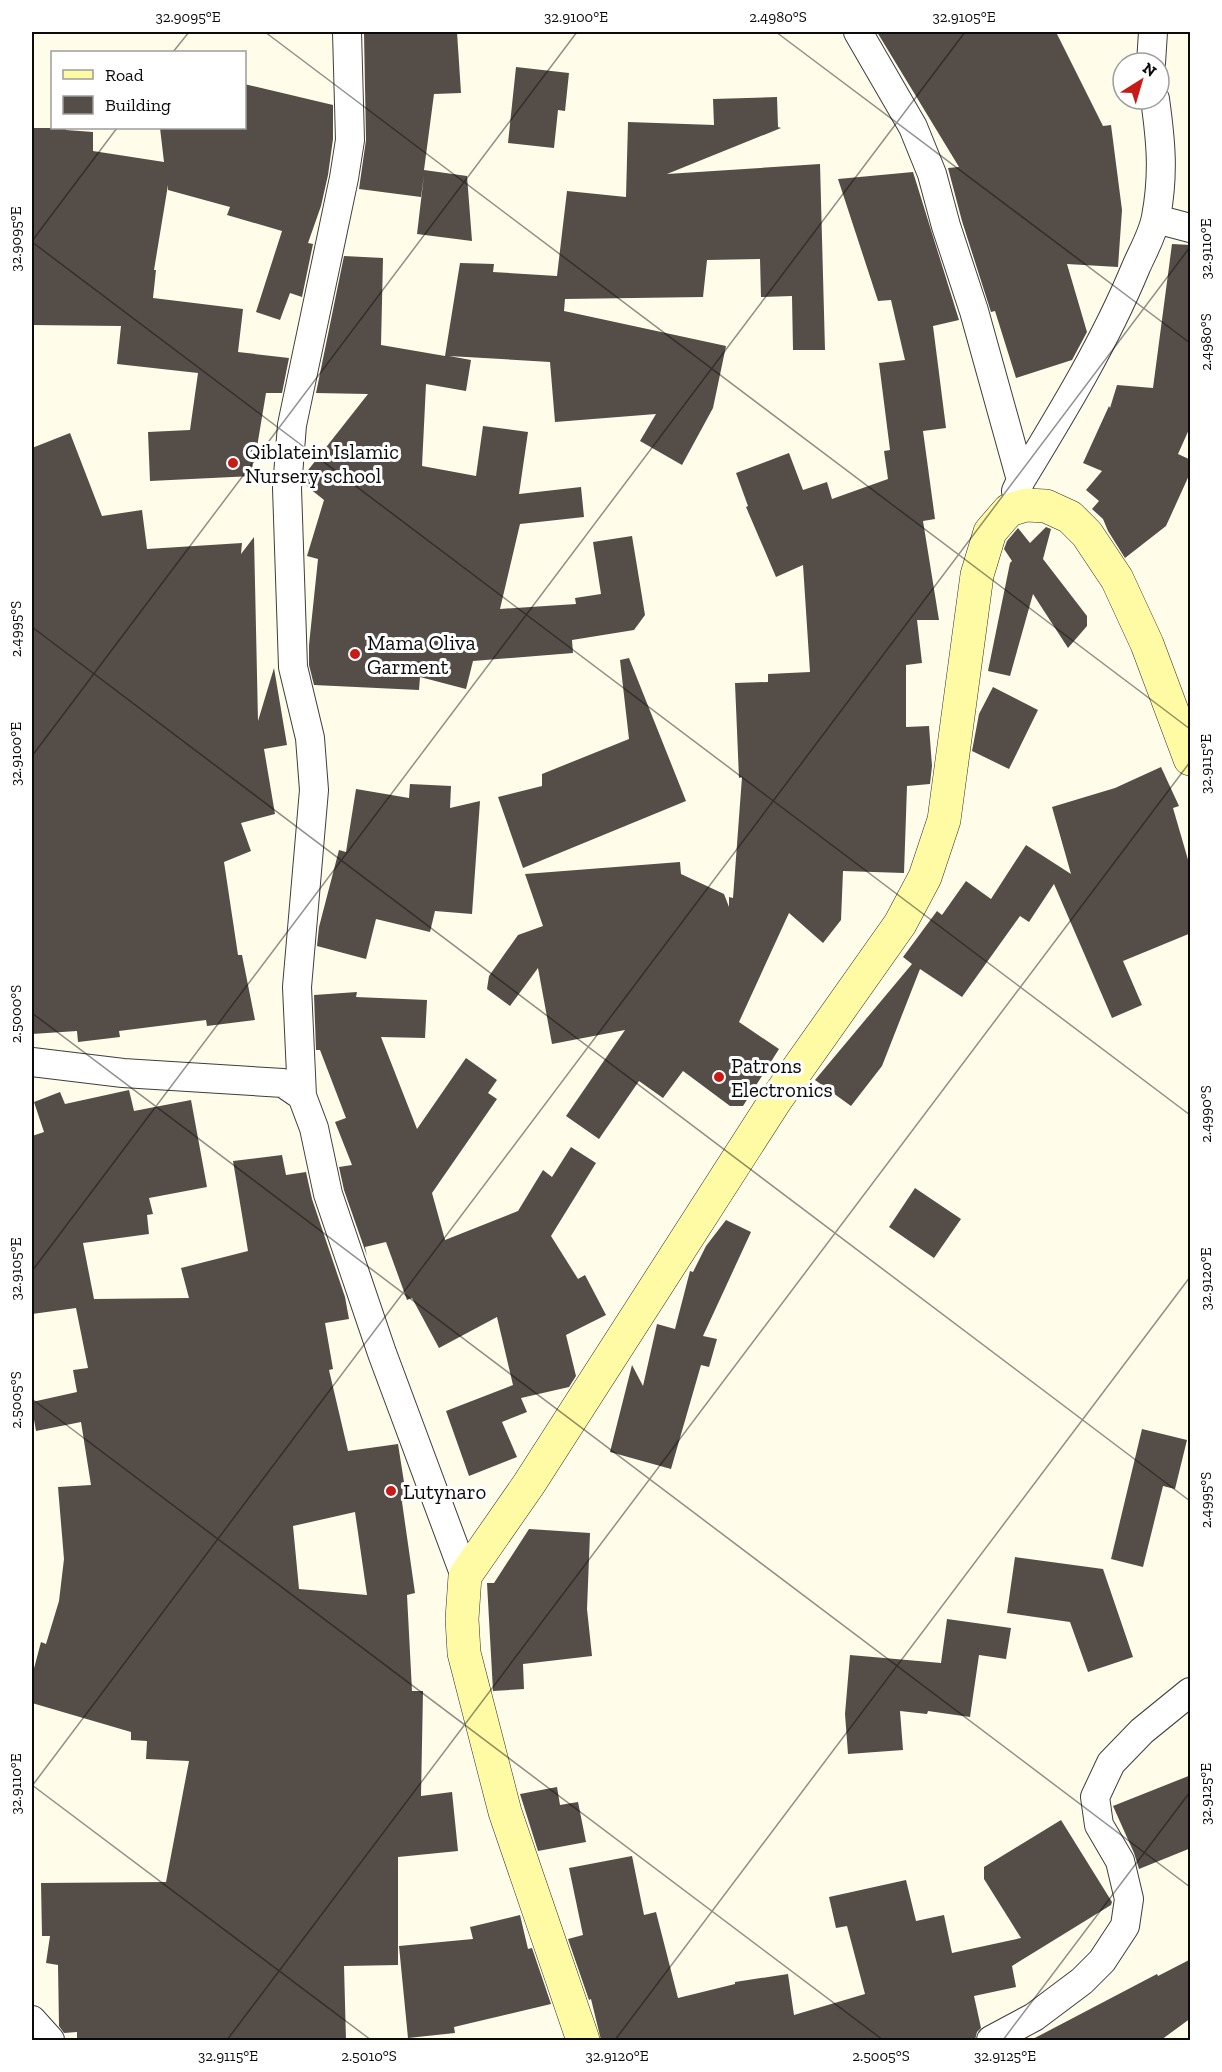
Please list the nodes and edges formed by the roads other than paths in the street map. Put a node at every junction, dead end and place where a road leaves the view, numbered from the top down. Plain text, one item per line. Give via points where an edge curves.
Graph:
1 (347, 32) edge
2 (858, 32) edge
3 (1153, 32) edge
4 (1152, 51) edge
5 (1157, 111) edge
6 (1156, 219) junction
7 (1191, 228) edge
8 (1021, 480) junction
9 (1008, 510) junction
10 (1191, 759) edge
11 (32, 1062) edge
12 (302, 1096) junction
13 (465, 1576) junction
14 (1191, 1692) edge
15 (32, 2020) edge
16 (50, 2040) edge
17 (583, 2040) edge
18 (991, 2040) edge

1 - 12 street via 350,140 292,425 287,488 293,667 310,738 314,790 297,987
2 - 8 street via 913,128 932,174
3 - 4 street
5 - 6 street via 1162,147
6 - 7 street
6 - 8 street via 1118,308
8 - 9 street
9 - 10 main road via 1026,505 1046,506 1070,517 1087,534 1117,579 1148,644
9 - 13 main road via 990,532 977,575 944,820 920,886 900,924 775,1101 529,1484
11 - 12 street via 123,1073 283,1083
12 - 13 street via 314,1128 328,1194
13 - 17 main road via 462,1619 467,1665 505,1812
14 - 18 street via 1142,1731 1111,1763 1095,1797 1099,1825 1120,1861 1129,1899 1125,1926 1102,1961 1082,1981 1034,2017
15 - 16 street

